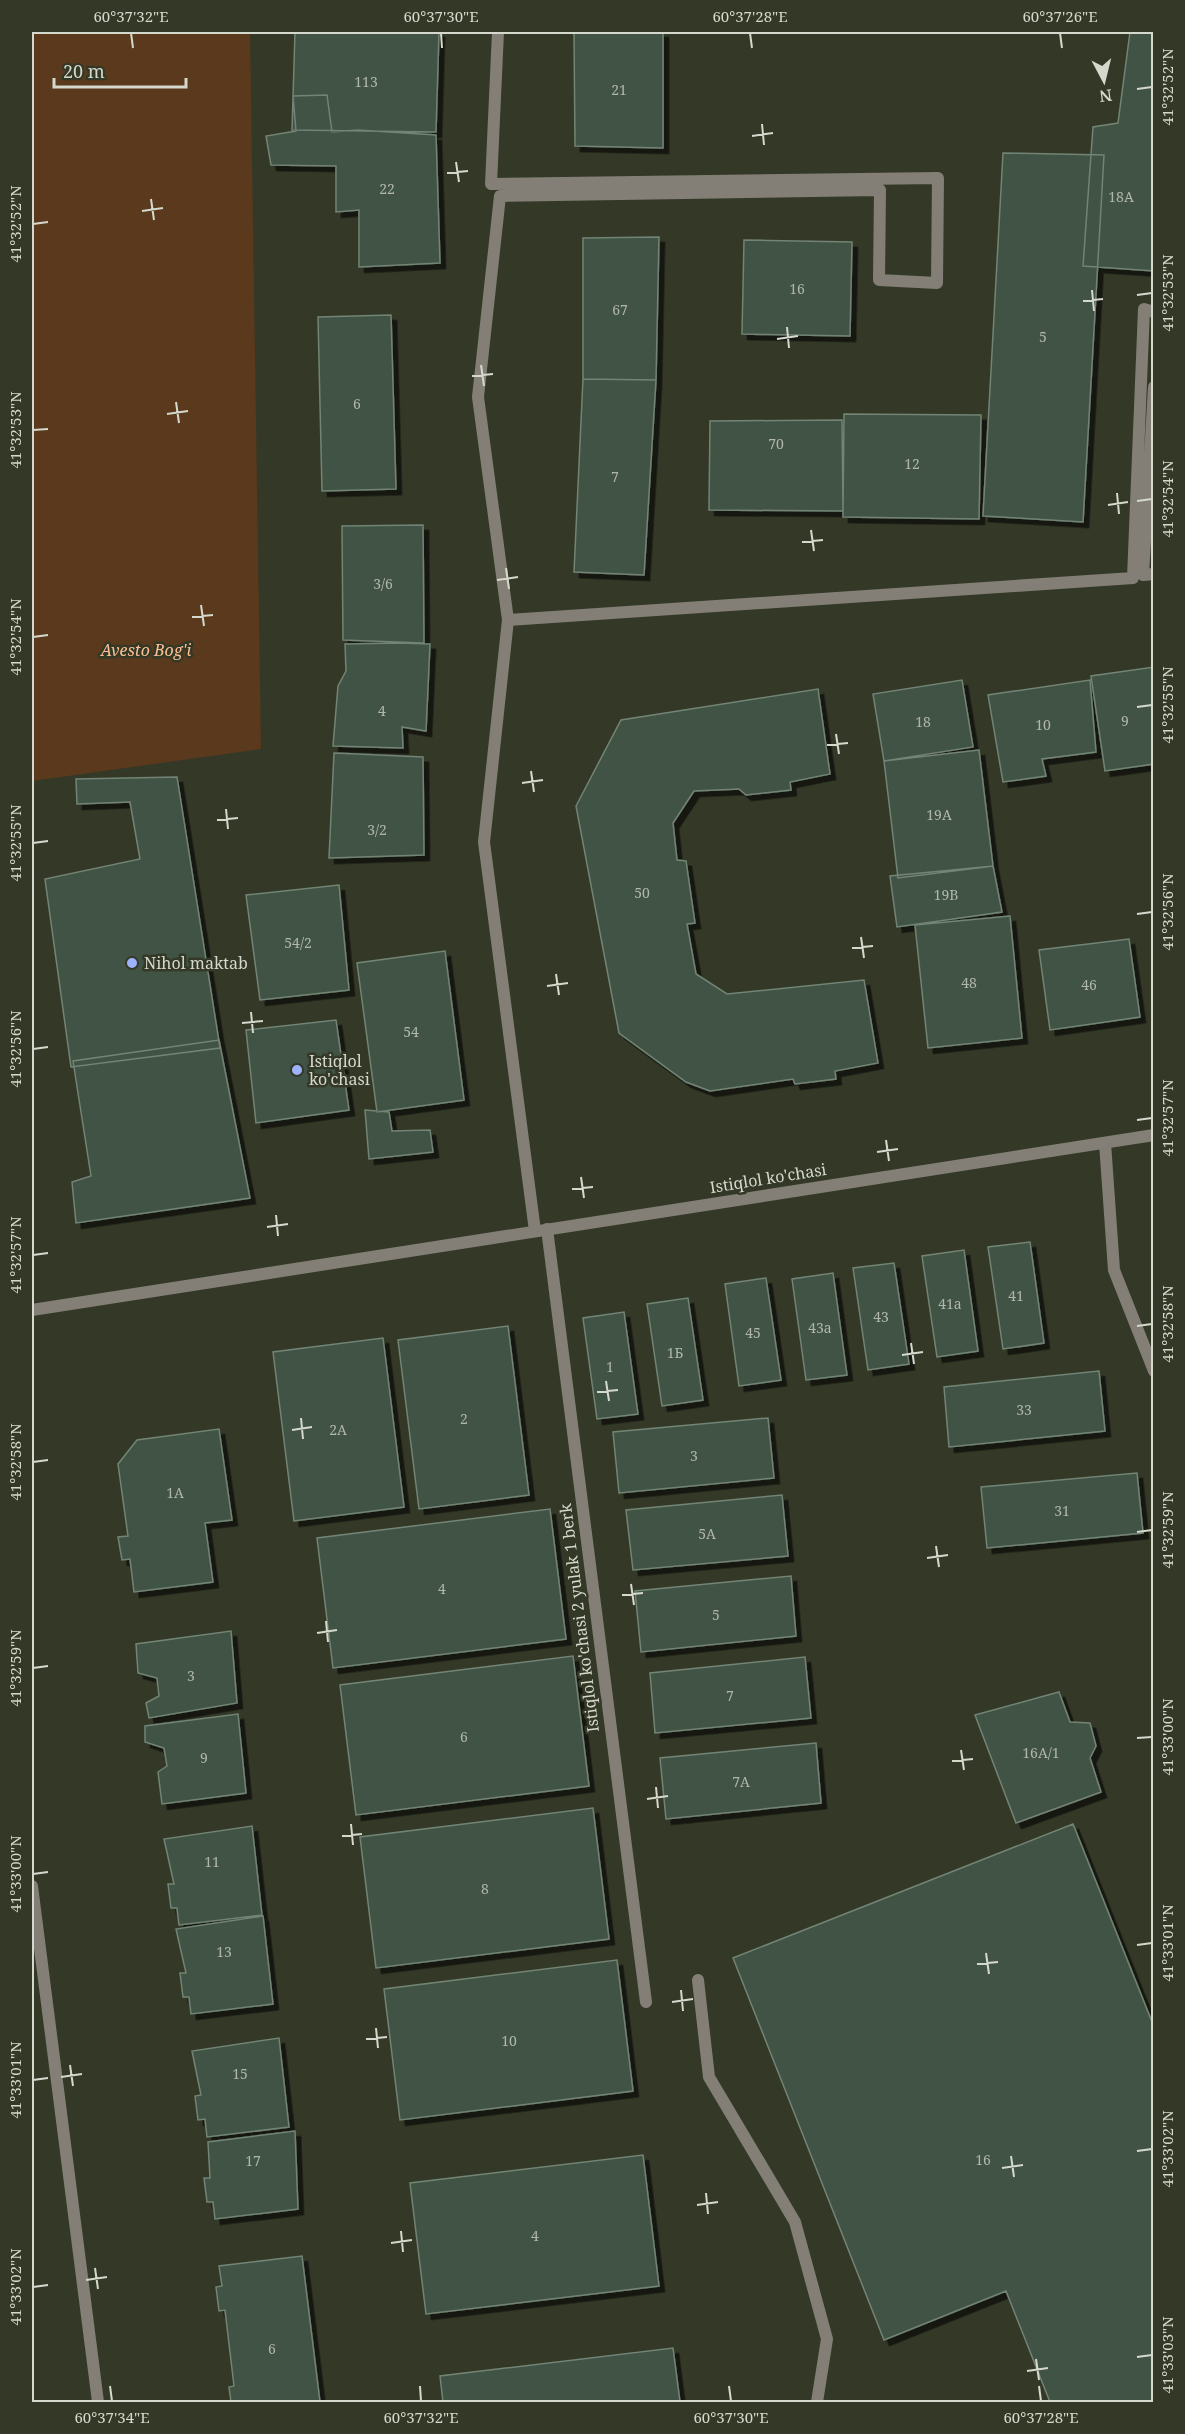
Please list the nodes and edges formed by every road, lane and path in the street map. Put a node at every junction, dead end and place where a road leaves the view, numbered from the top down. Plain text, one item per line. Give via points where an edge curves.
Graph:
1 (498, 32) edge
2 (1154, 312) edge
3 (1154, 387) edge
4 (1154, 574) edge
5 (508, 620) junction
6 (1154, 1135) edge
7 (1104, 1143) junction
8 (541, 1230) junction
9 (32, 1310) edge
10 (1154, 1371) edge
11 (32, 1886) edge
12 (698, 1980) dead end
13 (646, 2002) dead end
14 (98, 2403) edge
15 (817, 2403) edge

1 - 5 street, Istiqlol ko'chasi 2 yulak 1 berk via 491,184 938,178 937,283 879,280 880,190 500,196 478,397
2 - 5 street via 1144,309 1133,578
3 - 4 street via 1143,575
5 - 8 street, Istiqlol ko'chasi 2 yulak 1 berk via 483,842
6 - 7 street, Istiqlol ko'chasi
7 - 8 street, Istiqlol ko'chasi
7 - 10 street via 1114,1270
8 - 9 street, Istiqlol ko'chasi
8 - 13 street, Istiqlol ko'chasi 2 yulak 1 berk
11 - 14 street
12 - 15 street via 709,2077 798,2232 827,2339

